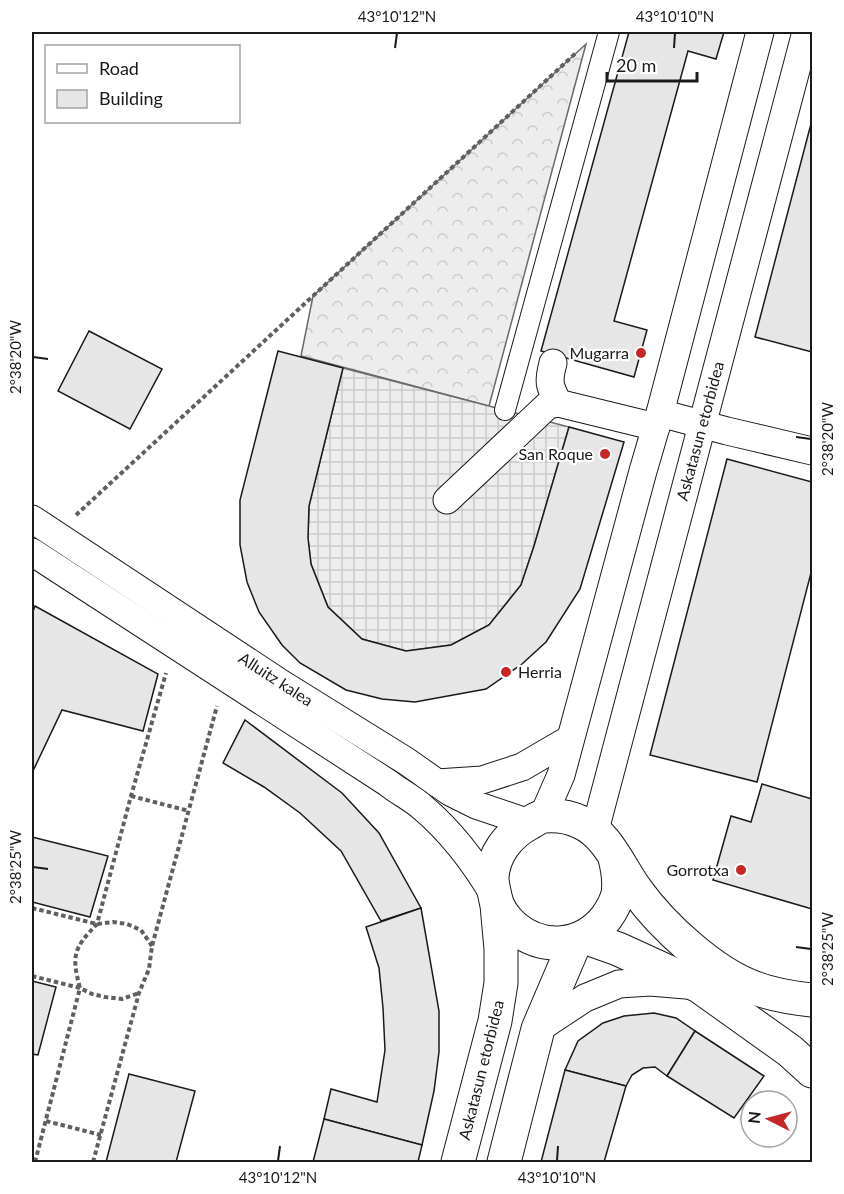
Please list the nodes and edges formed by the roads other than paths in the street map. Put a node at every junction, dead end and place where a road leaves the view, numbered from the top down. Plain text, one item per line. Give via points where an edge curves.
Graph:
1 (609, 32) edge
2 (760, 32) edge
3 (806, 32) edge
4 (553, 363) dead end
5 (558, 403) junction
6 (506, 410) dead end
7 (658, 420) junction
8 (701, 424) junction
9 (813, 451) edge
10 (447, 500) dead end
11 (32, 519) edge
12 (32, 552) edge
13 (570, 739) junction
14 (437, 783) junction
15 (536, 820) junction
16 (595, 830) junction
17 (615, 858) junction
18 (496, 901) junction
19 (580, 939) junction
20 (699, 986) junction
21 (813, 1000) edge
22 (538, 1029) junction
23 (813, 1071) edge
24 (458, 1162) edge
25 (504, 1162) edge

1 - 6 street
2 - 7 street
3 - 8 street, Askatasun etorbidea
4 - 5 street via 549,380
5 - 7 street
5 - 10 street via 548,405
7 - 8 street
7 - 13 street
8 - 9 street
8 - 16 street, Askatasun etorbidea
11 - 14 street, Alluitz kalea
12 - 18 street, Alluitz kalea via 422,807 464,848
13 - 14 street via 522,767 482,780
13 - 15 street via 561,775
14 - 15 street, Alluitz kalea via 476,805
15 - 16 street via 564,817
15 - 18 street via 516,831 496,860 492,878
16 - 17 street
17 - 19 street via 618,895 599,927
17 - 21 street via 638,892 693,950 738,981 772,994
18 - 19 street via 507,921 522,934 558,944
18 - 24 street, Askatasun etorbidea via 501,983 493,1030
19 - 20 street via 618,949
19 - 22 street
20 - 22 street via 619,984 585,998
20 - 23 street
22 - 25 street

